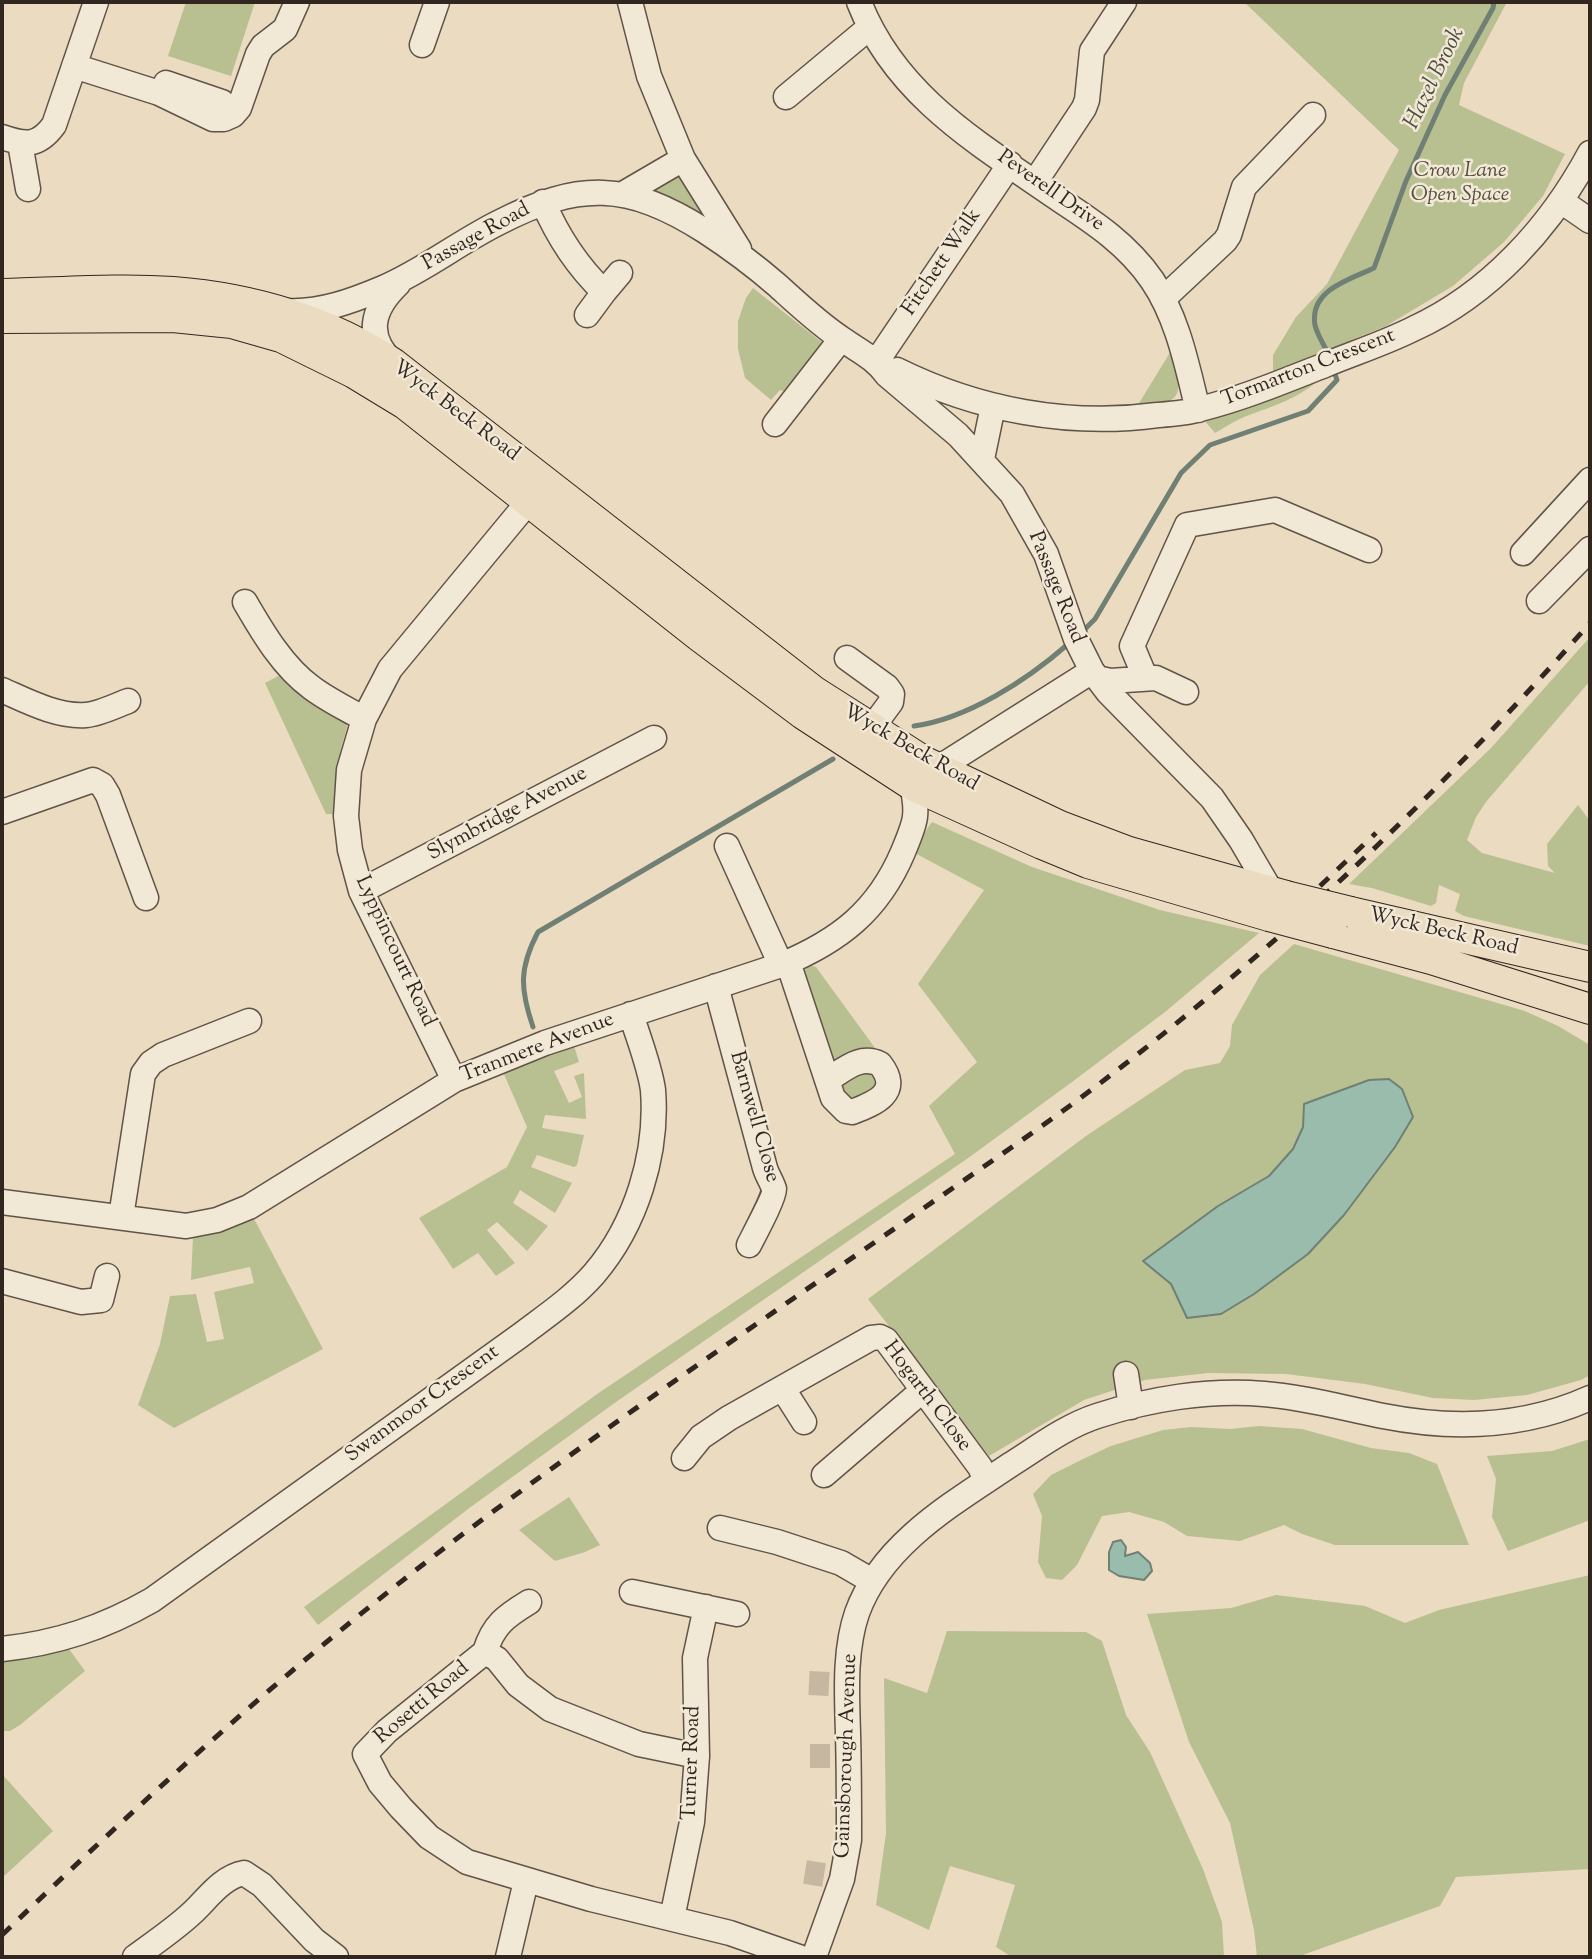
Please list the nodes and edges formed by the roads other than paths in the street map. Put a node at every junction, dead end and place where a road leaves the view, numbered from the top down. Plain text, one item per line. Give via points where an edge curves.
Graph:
1 (96, 2) edge
2 (297, 2) edge
3 (437, 2) edge
4 (630, 2) edge
5 (859, 2) edge
6 (1124, 2) edge
7 (870, 27) junction
8 (422, 45) dead end
9 (77, 59) junction
10 (786, 97) dead end
11 (222, 102) dead end
12 (1313, 116) dead end
13 (11, 140) edge
14 (1590, 153) edge
15 (683, 159) junction
16 (1010, 164) junction
17 (1035, 183) junction
18 (32, 188) dead end
19 (623, 194) junction
20 (1561, 201) junction
21 (542, 202) junction
22 (1590, 221) edge
23 (745, 257) junction
24 (620, 273) dead end
25 (403, 279) junction
26 (604, 292) junction
27 (2, 293) edge
28 (1163, 299) junction
29 (278, 310) junction
30 (587, 315) dead end
31 (2, 318) edge
32 (330, 329) joint
33 (841, 339) junction
34 (877, 361) junction
35 (394, 364) junction
36 (993, 406) junction
37 (781, 408) dead end
38 (1198, 410) junction
39 (982, 459) junction
40 (1590, 480) edge
41 (529, 501) junction
42 (1590, 549) edge
43 (1369, 550) dead end
44 (1523, 553) dead end
45 (1539, 601) dead end
46 (245, 602) dead end
47 (847, 658) dead end
48 (1094, 675) junction
49 (1145, 677) junction
50 (2, 690) edge
51 (1186, 692) dead end
52 (128, 701) dead end
53 (1123, 708) junction
54 (364, 719) junction
55 (871, 729) junction
56 (654, 738) dead end
57 (937, 769) junction
58 (912, 785) junction
59 (2, 812) edge
60 (727, 846) dead end
61 (361, 891) junction
62 (146, 898) dead end
63 (1276, 902) junction
64 (1343, 922) junction
65 (785, 964) junction
66 (1590, 967) edge
67 (716, 986) junction
68 (1590, 1009) edge
69 (631, 1014) junction
70 (249, 1021) dead end
71 (454, 1080) junction
72 (827, 1080) dead end
73 (2, 1202) edge
74 (121, 1217) junction
75 (749, 1245) dead end
76 (107, 1276) dead end
77 (2, 1281) edge
78 (1125, 1374) dead end
79 (923, 1390) junction
80 (773, 1394) junction
81 (1590, 1398) edge
82 (1130, 1407) junction
83 (804, 1422) dead end
84 (684, 1458) dead end
85 (824, 1475) dead end
86 (995, 1475) junction
87 (720, 1528) dead end
88 (872, 1581) junction
89 (632, 1592) dead end
90 (529, 1602) dead end
91 (706, 1606) junction
92 (737, 1614) dead end
93 (2, 1649) edge
94 (485, 1652) junction
95 (697, 1756) junction
96 (526, 1881) junction
97 (672, 1918) junction
98 (135, 1957) edge
99 (336, 1957) edge
100 (508, 1957) edge
101 (799, 1957) edge
102 (814, 1957) edge

1 - 9 street
2 - 9 street via 287,31 263,46 244,96 233,115 224,118 184,110 159,93 118,84
3 - 8 street
4 - 15 street, Passage Road via 649,76
5 - 7 street, Peverell Drive
6 - 17 street via 1091,51 1084,108
7 - 10 street
7 - 16 street, Peverell Drive via 909,85 953,126
9 - 11 street
9 - 13 street via 54,125 31,143
12 - 28 street via 1244,187 1229,235
13 - 18 street
14 - 20 street, Tormarton Crescent
15 - 19 street
15 - 23 street, Passage Road
16 - 17 street, Peverell Drive
16 - 34 street, Fitchett Walk
17 - 28 street, Peverell Drive via 1114,236
19 - 21 street, Passage Road via 573,194
19 - 23 street, Passage Road via 662,206
20 - 22 street
20 - 38 street, Tormarton Crescent via 1501,271 1415,329 1268,389
21 - 25 street, Passage Road via 495,224
21 - 26 street via 576,260
23 - 33 street, Passage Road
24 - 26 street
25 - 29 street, Passage Road via 331,306
25 - 35 street, Passage Road via 378,306 375,318 379,346
26 - 30 street
27 - 29 main road, Passage Road via 172,292
28 - 38 street, Peverell Drive
29 - 32 main road, Passage Road
31 - 41 main road, Wyck Beck Road via 173,317 232,323 281,337 405,404
32 - 35 main road, Wyck Beck Road
33 - 34 street, Passage Road
33 - 37 street
34 - 36 street, Tormarton Crescent via 943,392
34 - 39 street, Passage Road
35 - 55 main road, Wyck Beck Road via 815,692
36 - 38 street, Tormarton Crescent via 1052,417 1124,420
36 - 39 street
39 - 48 street, Passage Road via 1012,494 1046,554
40 - 44 street
41 - 54 street, Lyppincourt Road via 390,669
41 - 58 main road, Wyck Beck Road via 803,714
42 - 45 street
43 - 49 street via 1275,510 1187,525 1132,646
46 - 54 street via 249,631 312,689
47 - 55 street via 892,694
48 - 49 street via 1110,681
48 - 53 street, Passage Road
48 - 57 street
49 - 51 street
49 - 53 street via 1127,696
50 - 52 street via 70,715 89,715
53 - 63 street, Passage Road via 1136,731 1212,798
54 - 61 street, Lyppincourt Road via 349,770 346,804 350,850
55 - 57 main road, Wyck Beck Road
56 - 61 street, Slymbridge Avenue
57 - 63 main road, Wyck Beck Road via 1083,835
58 - 63 main road, Wyck Beck Road via 1087,863
58 - 65 street, Tranmere Avenue via 916,816 882,890 864,914 824,946
59 - 62 street via 93,780 102,785
60 - 65 street
61 - 71 street, Lyppincourt Road
63 - 64 main road, Wyck Beck Road, bridge
64 - 66 main road, Wyck Beck Road
64 - 68 main road, Wyck Beck Road via 1457,967
65 - 67 street, Tranmere Avenue
65 - 72 street
67 - 69 street, Tranmere Avenue
67 - 75 street, Barnwell Close via 773,1187 772,1199
69 - 71 street, Tranmere Avenue
69 - 93 street, Swanmoor Crescent via 653,1088 649,1153 633,1211 595,1273 521,1335 152,1600 117,1620 80,1633
70 - 74 street via 163,1055 143,1074
71 - 74 street, Tranmere Avenue via 249,1207 187,1231
73 - 74 street, Tranmere Avenue
76 - 77 street via 101,1300 92,1303
78 - 82 street
79 - 80 street, Hogarth Close via 880,1337
79 - 85 street
79 - 86 street, Hogarth Close via 980,1467
80 - 83 street
80 - 84 street via 701,1437
81 - 82 street, Gainsborough Avenue via 1539,1416 1455,1426 1261,1393 1216,1393
82 - 86 street, Gainsborough Avenue via 1094,1417
86 - 88 street, Gainsborough Avenue via 909,1538
87 - 88 street via 841,1563
88 - 102 street, Gainsborough Avenue via 857,1614 838,1684 839,1757 849,1840 833,1877
89 - 91 street
90 - 94 street via 502,1619
91 - 92 street
91 - 95 street, Turner Road via 695,1658
94 - 95 street, Rosetti Road via 497,1659 517,1685 550,1709 639,1744
94 - 96 street, Rosetti Road via 365,1754 380,1783 429,1837 467,1862
95 - 97 street, Turner Road via 692,1822
96 - 97 street, Rosetti Road
96 - 100 street
97 - 101 street, Rosetti Road
98 - 99 street via 192,1913 210,1893 244,1873

